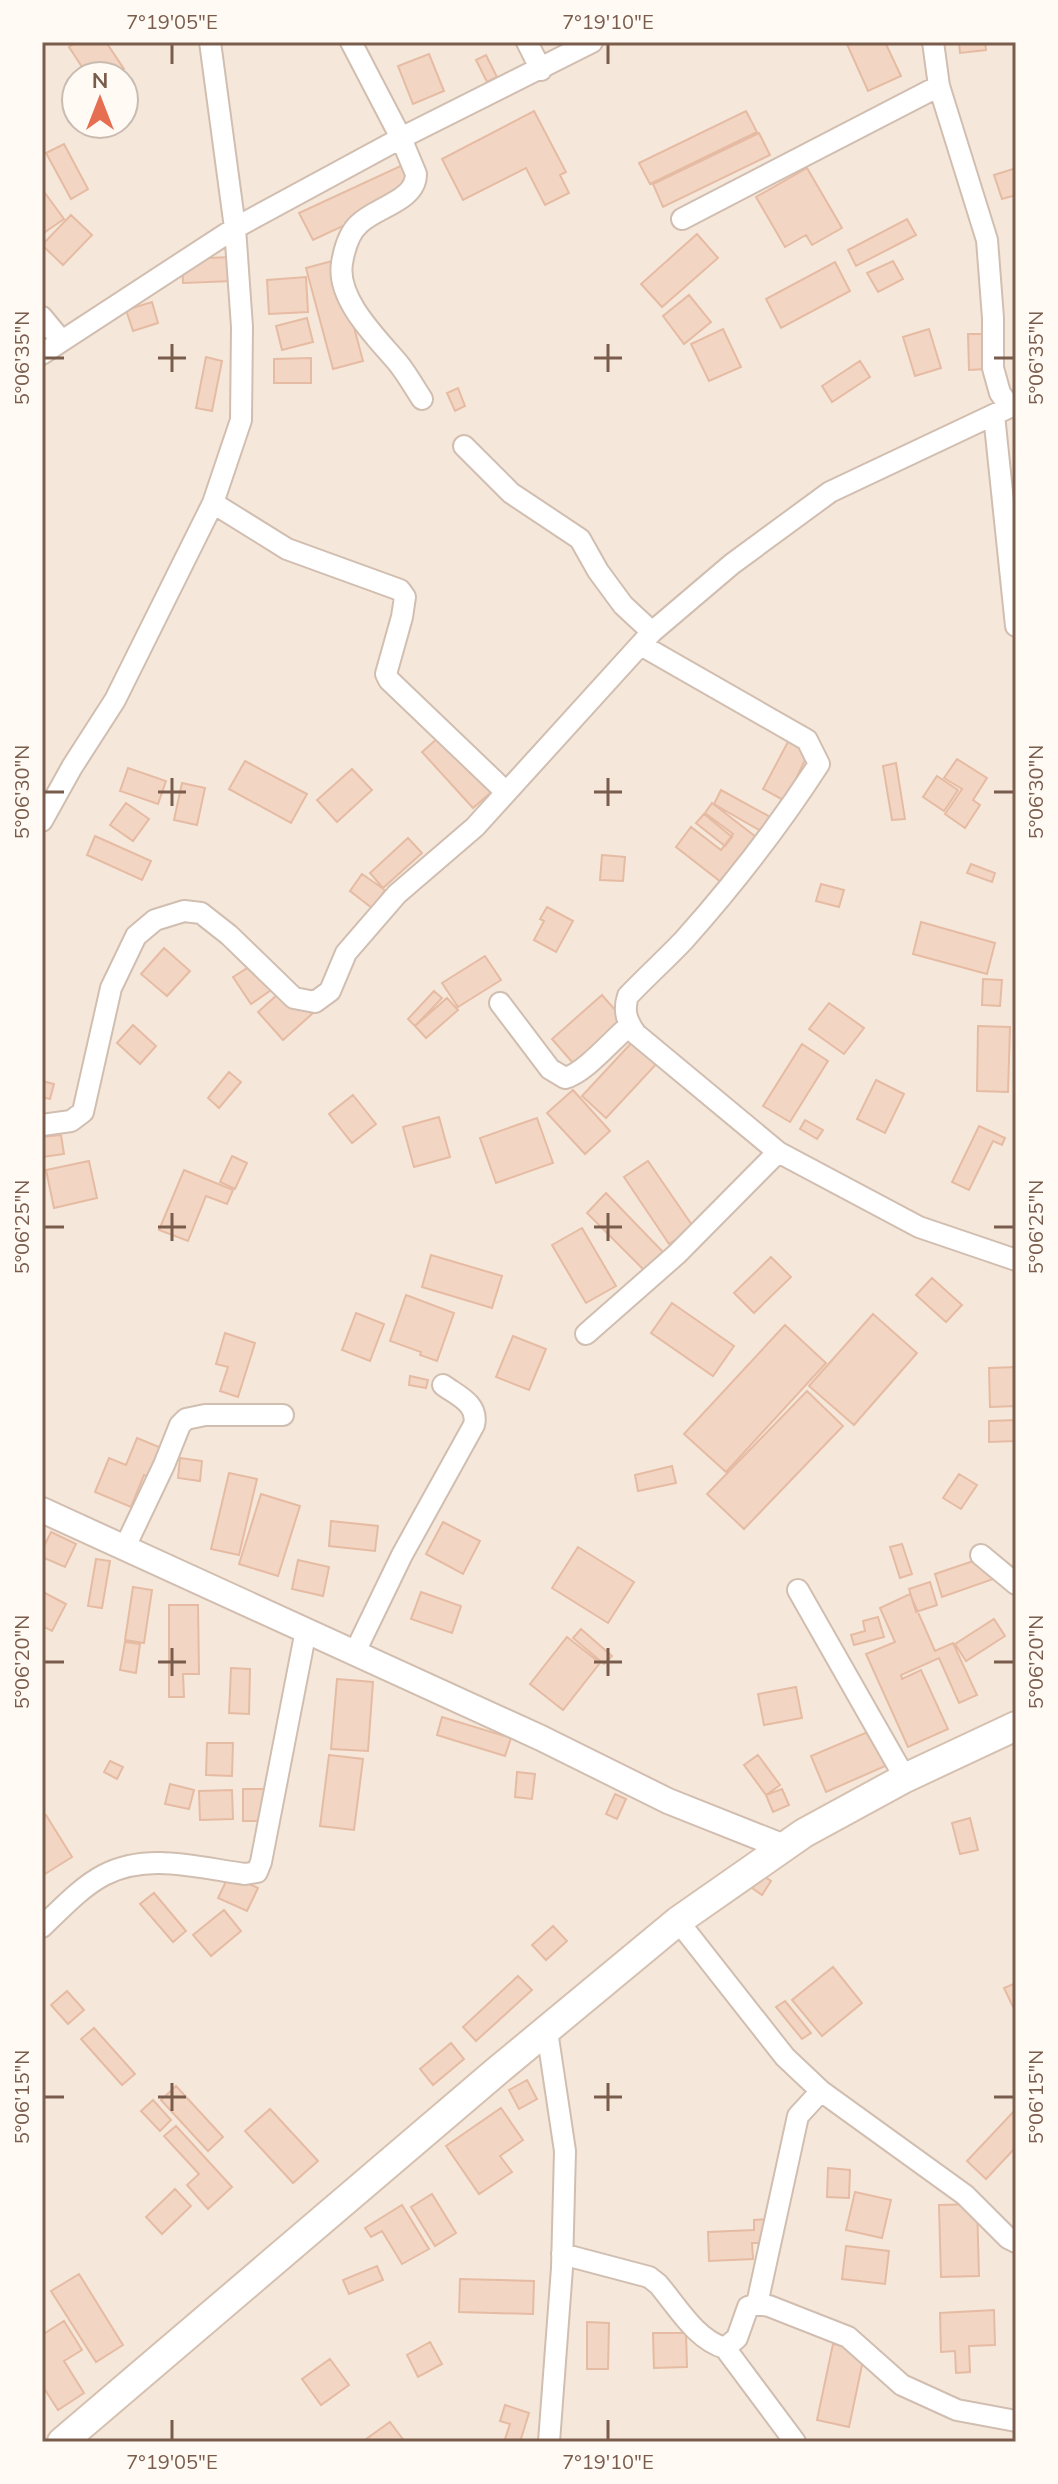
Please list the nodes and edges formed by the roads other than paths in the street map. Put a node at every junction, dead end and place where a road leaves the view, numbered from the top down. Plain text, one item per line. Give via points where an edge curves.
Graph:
1 (210, 42) edge
2 (351, 42) edge
3 (527, 42) edge
4 (592, 42) edge
5 (933, 42) edge
6 (541, 70) junction
7 (939, 86) junction
8 (401, 138) junction
9 (682, 219) dead end
10 (235, 228) junction
11 (42, 317) edge
12 (61, 340) junction
13 (42, 354) edge
14 (422, 399) dead end
15 (1007, 409) edge
16 (464, 446) dead end
17 (213, 503) junction
18 (1016, 626) edge
19 (646, 639) junction
20 (506, 792) junction
21 (42, 821) edge
22 (500, 1003) dead end
23 (630, 1025) junction
24 (42, 1125) edge
25 (778, 1152) junction
26 (1016, 1260) edge
27 (586, 1334) dead end
28 (443, 1385) dead end
29 (283, 1415) dead end
30 (42, 1510) edge
31 (124, 1549) junction
32 (981, 1555) dead end
33 (1016, 1584) edge
34 (798, 1590) dead end
35 (306, 1630) junction
36 (355, 1652) junction
37 (1016, 1726) edge
38 (905, 1778) junction
39 (784, 1847) junction
40 (678, 1921) junction
41 (42, 1927) edge
42 (547, 2031) junction
43 (821, 2091) junction
44 (1016, 2242) edge
45 (562, 2254) junction
46 (757, 2304) junction
47 (725, 2348) junction
48 (1016, 2421) edge
49 (554, 2439) edge
50 (62, 2442) edge
51 (795, 2442) edge

1 - 10 street
2 - 8 street
3 - 6 street
4 - 6 street
5 - 7 street
6 - 8 street
7 - 9 street
7 - 15 street via 987,240 993,368
8 - 10 street
8 - 14 street via 416,174 415,187 357,225 341,269 344,288 366,327
10 - 12 street
10 - 17 street via 241,420
11 - 12 street
12 - 13 street
15 - 18 street
15 - 19 street via 830,492 732,564
16 - 19 street via 511,493 580,539
17 - 20 street via 287,549 400,590 405,597 402,617 386,674
17 - 21 street via 115,700
19 - 20 street
19 - 23 street via 807,740 819,764 731,884 628,996
20 - 24 street via 475,827 397,894 346,953 330,991 315,1002 294,998 201,913 174,913 144,927 111,988 83,1112 71,1121
22 - 23 street via 550,1069 565,1078 583,1070
23 - 25 street
25 - 26 street via 919,1227
25 - 27 street via 677,1254
28 - 36 street via 471,1405 474,1425
29 - 31 street via 186,1419
30 - 31 street
31 - 35 street
32 - 33 street
34 - 38 street
35 - 36 street
35 - 41 street via 257,1872 148,1861 122,1867 102,1875
36 - 39 street via 668,1801
37 - 38 main road
38 - 39 main road
39 - 40 main road
40 - 42 main road
40 - 43 street via 785,2057
42 - 45 street via 565,2151
42 - 50 main road
43 - 44 street via 965,2195
43 - 46 street via 798,2116
45 - 47 street via 649,2277 701,2336
45 - 49 street
46 - 47 street via 748,2307 737,2338
46 - 48 street via 848,2337 902,2385 943,2404
47 - 51 street

